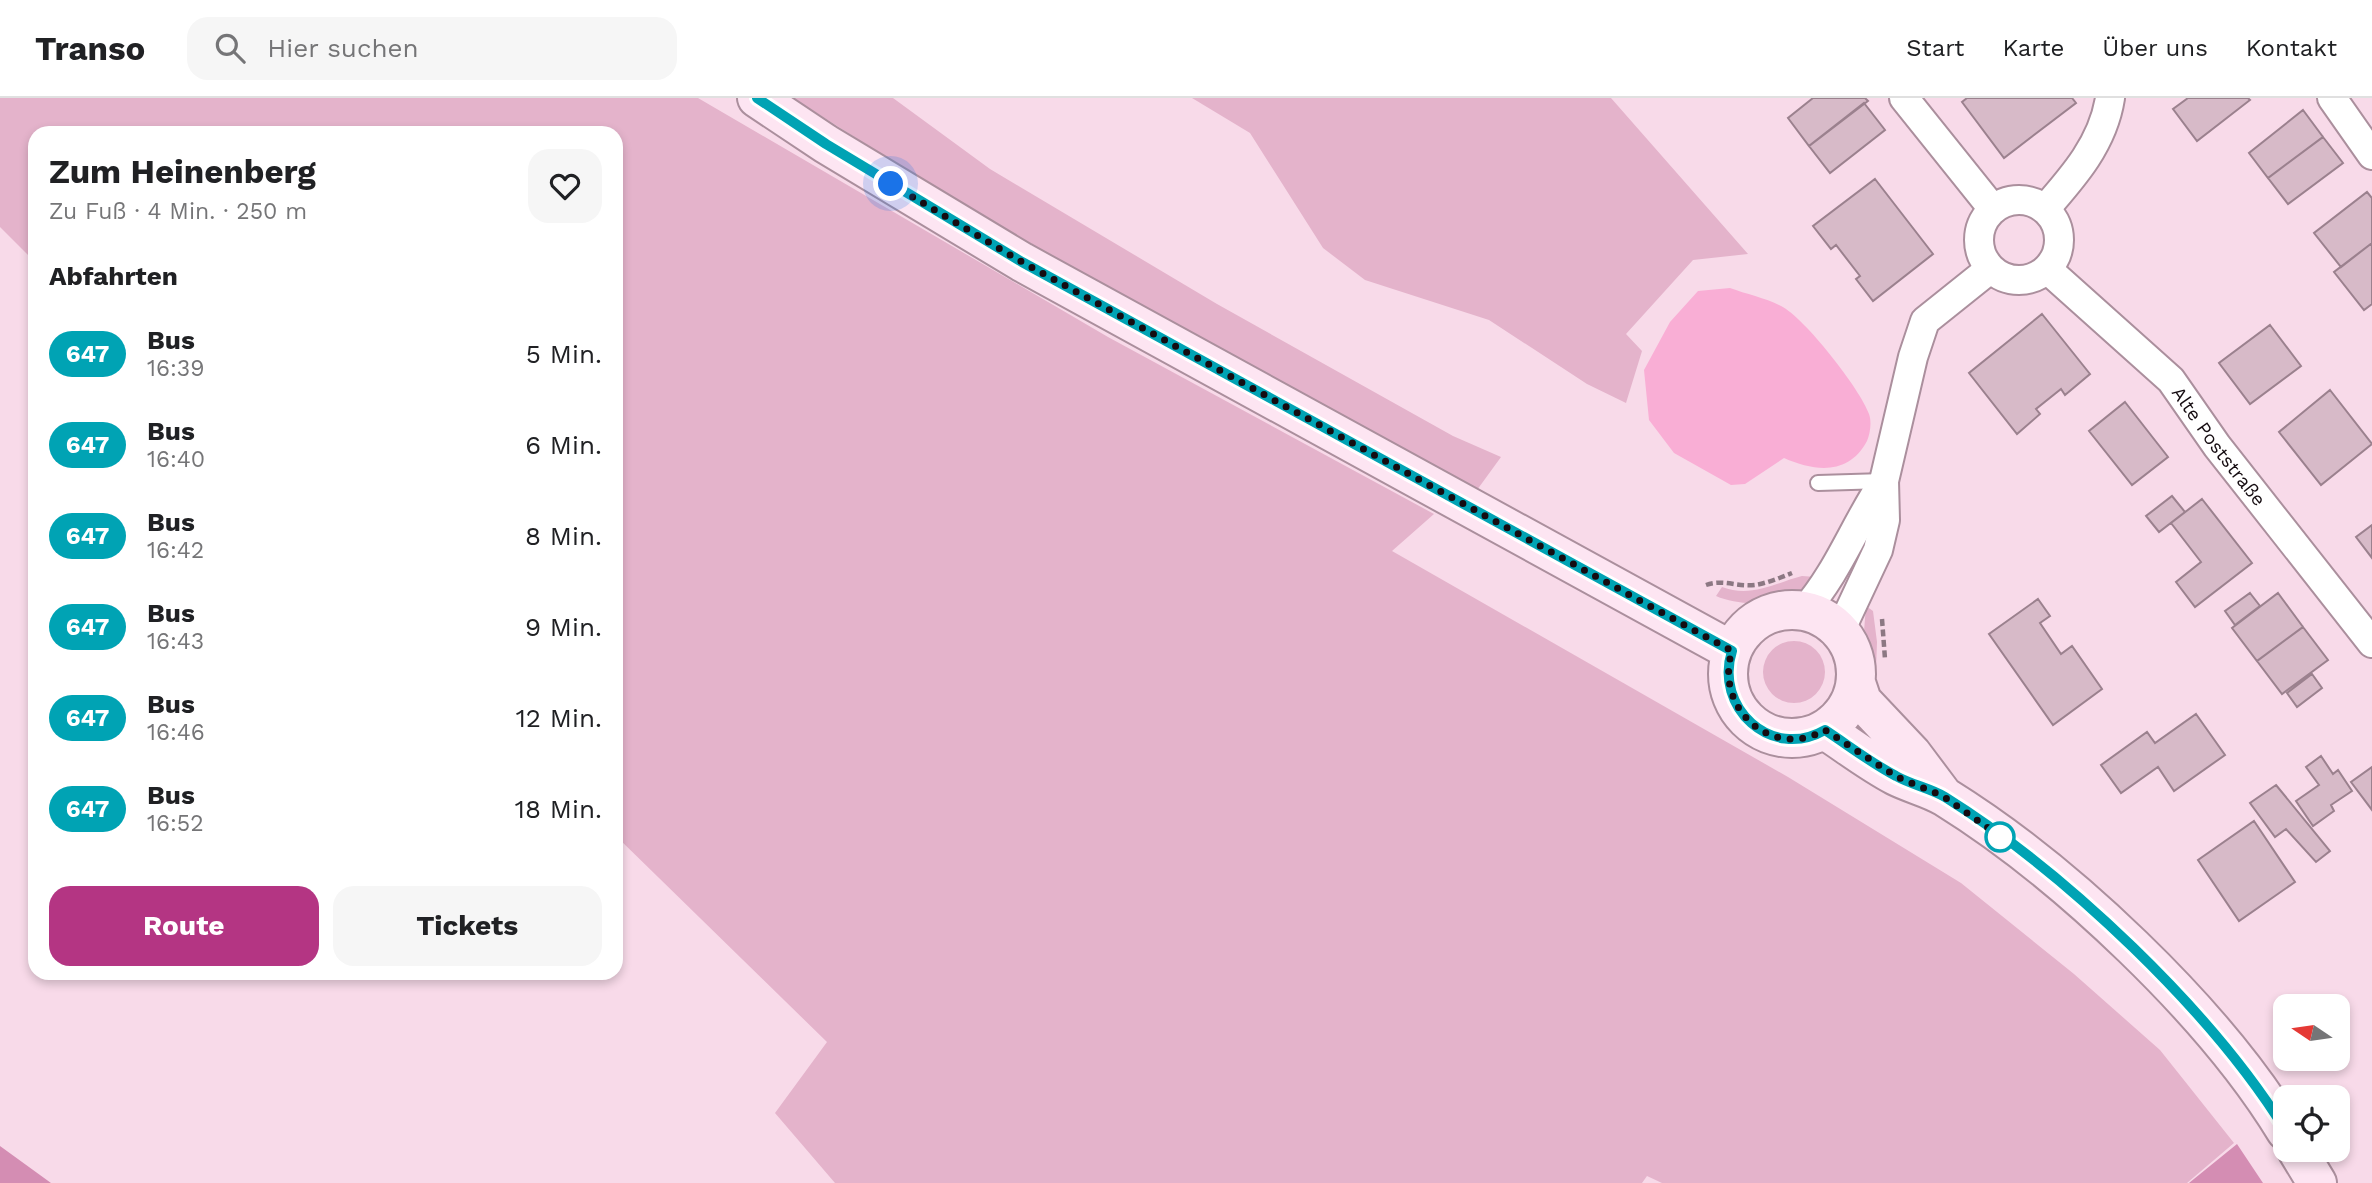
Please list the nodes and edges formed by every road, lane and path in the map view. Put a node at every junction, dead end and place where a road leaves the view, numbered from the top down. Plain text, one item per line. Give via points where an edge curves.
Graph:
1 (757, 98) edge
2 (1904, 98) edge
3 (2110, 98) edge
4 (2332, 98) edge
5 (2372, 155) edge
6 (1993, 209) junction
7 (2045, 209) junction
8 (1990, 269) junction
9 (2047, 269) junction
10 (1884, 481) junction
11 (1818, 483) dead end
12 (1804, 611) junction
13 (1840, 631) junction
14 (2372, 643) edge
15 (1732, 651) junction
16 (1856, 683) junction
17 (1825, 730) junction
18 (1943, 796) junction
19 (2273, 1113) edge
20 (2304, 1162) edge
21 (2317, 1183) edge

1 - 15 main road via 1022,262
2 - 6 street
3 - 7 street via 2107,119 2096,142
4 - 5 street
6 - 7 street via 2014,199
6 - 8 street via 1984,219 1979,245
7 - 9 street via 2059,232 2059,245
8 - 9 street via 2025,280
8 - 10 street via 1925,321
9 - 14 street, Alte Poststraße via 2171,380 2217,446
10 - 11 lane
10 - 12 street via 1864,510 1839,565
10 - 13 street via 1885,520 1878,550
12 - 13 main road
12 - 15 main road via 1780,611 1758,619 1744,630
13 - 16 main road via 1854,658
15 - 17 main road via 1727,672 1730,694 1752,725 1788,739
16 - 17 main road via 1847,708
16 - 18 main road via 1862,701 1912,754
17 - 18 main road via 1897,777
18 - 19 main road via 2095,913 2238,1063
20 - 21 main road

